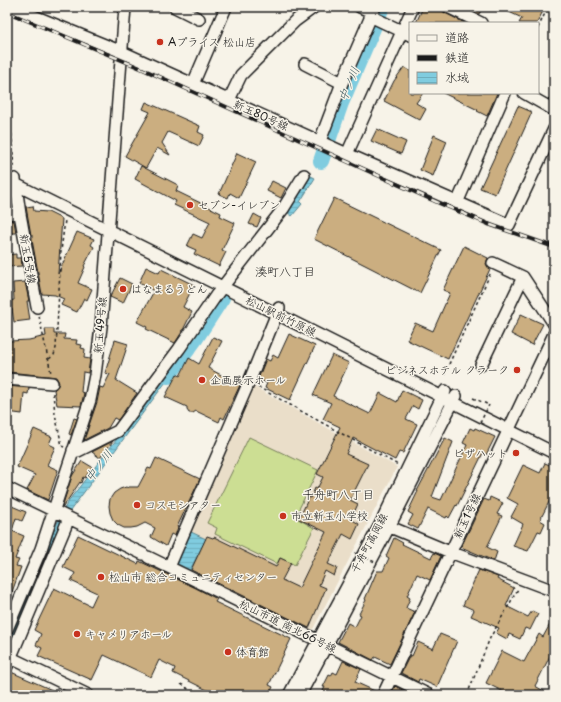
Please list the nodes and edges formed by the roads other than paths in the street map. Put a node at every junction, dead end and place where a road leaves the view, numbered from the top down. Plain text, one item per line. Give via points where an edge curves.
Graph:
1 (12, 7) edge
2 (125, 7) edge
3 (175, 7) edge
4 (226, 7) edge
5 (314, 7) edge
6 (360, 7) edge
7 (413, 7) edge
8 (448, 7) edge
9 (374, 15) edge
10 (199, 19) dead end
11 (409, 22) edge
12 (409, 22) edge
13 (479, 22) edge
14 (406, 34) edge
15 (122, 52) junction
16 (305, 64) dead end
17 (342, 83) junction
18 (193, 84) junction
19 (505, 94) edge
20 (526, 94) edge
21 (229, 100) junction
22 (554, 110) edge
23 (554, 129) edge
24 (325, 144) junction
25 (347, 154) junction
26 (304, 175) dead end
27 (11, 178) edge
28 (457, 203) junction
29 (7, 213) edge
30 (20, 214) junction
31 (108, 226) junction
32 (494, 264) road end
33 (522, 277) junction
34 (225, 284) junction
35 (37, 307) dead end
36 (278, 310) junction
37 (554, 324) edge
38 (554, 334) edge
39 (481, 365) dead end
40 (7, 379) edge
41 (52, 383) dead end
42 (449, 396) junction
43 (510, 427) junction
44 (554, 445) edge
45 (73, 450) junction
46 (554, 453) edge
47 (7, 488) edge
48 (63, 516) junction
49 (385, 524) junction
50 (450, 552) junction
51 (169, 567) junction
52 (554, 591) edge
53 (7, 629) edge
54 (322, 643) junction
55 (8, 659) edge
56 (391, 677) junction
57 (88, 695) edge
58 (289, 695) edge
59 (300, 695) edge
60 (383, 695) edge
61 (429, 695) edge

1 - 15 street, 新玉80号線
2 - 15 street, 新玉49号線
3 - 10 street
4 - 18 street
5 - 21 street via 294,21 241,75
6 - 9 street
7 - 11 street
8 - 13 street
9 - 14 street
9 - 17 street
12 - 14 street
14 - 25 street
15 - 18 street, 新玉80号線
15 - 31 street, 新玉49号線
16 - 17 street
17 - 24 street
18 - 21 street, 新玉80号線
19 - 28 street
20 - 22 street
21 - 24 street, 新玉80号線
23 - 28 street, 新玉80号線 via 509,225
24 - 25 street, 新玉80号線
25 - 28 street, 新玉80号線
26 - 34 street via 283,209
27 - 30 street, 新玉5号線
27 - 31 street, 松山駅前竹原線
27 - 31 street, 松山駅前竹原線 via 66,210
29 - 30 street
30 - 35 street, 新玉5号線
31 - 34 street, 松山駅前竹原線
31 - 45 street, 新玉49号線 via 95,375 90,400
32 - 33 street
33 - 37 street
33 - 39 street
34 - 36 street, 松山駅前竹原線
34 - 45 street via 118,431 78,451
36 - 42 street, 松山駅前竹原線
36 - 51 street
38 - 43 street, 新玉1号線
40 - 41 street
42 - 43 street, 松山駅前竹原線
42 - 49 street, 千舟町高岡線
43 - 44 street, 松山駅前竹原線
43 - 46 street, 松山駅前竹原線
43 - 50 street, 新玉1号線
45 - 48 street, 新玉49号線
47 - 48 street, 松山市道 南北66号線
48 - 51 street, 松山市道 南北66号線
48 - 53 street, 新玉49号線 via 41,549
48 - 55 street via 67,523
49 - 50 street
49 - 54 street, 千舟町高岡線
50 - 52 street
50 - 56 street, 新玉1号線
51 - 54 street, 松山市道 南北66号線
54 - 56 street, 松山市道 南北66号線
54 - 58 street, 千舟町高岡線
54 - 59 street, 千舟町高岡線
55 - 57 street
56 - 60 street, 新玉1号線
56 - 61 street, 松山市道 南北66号線

